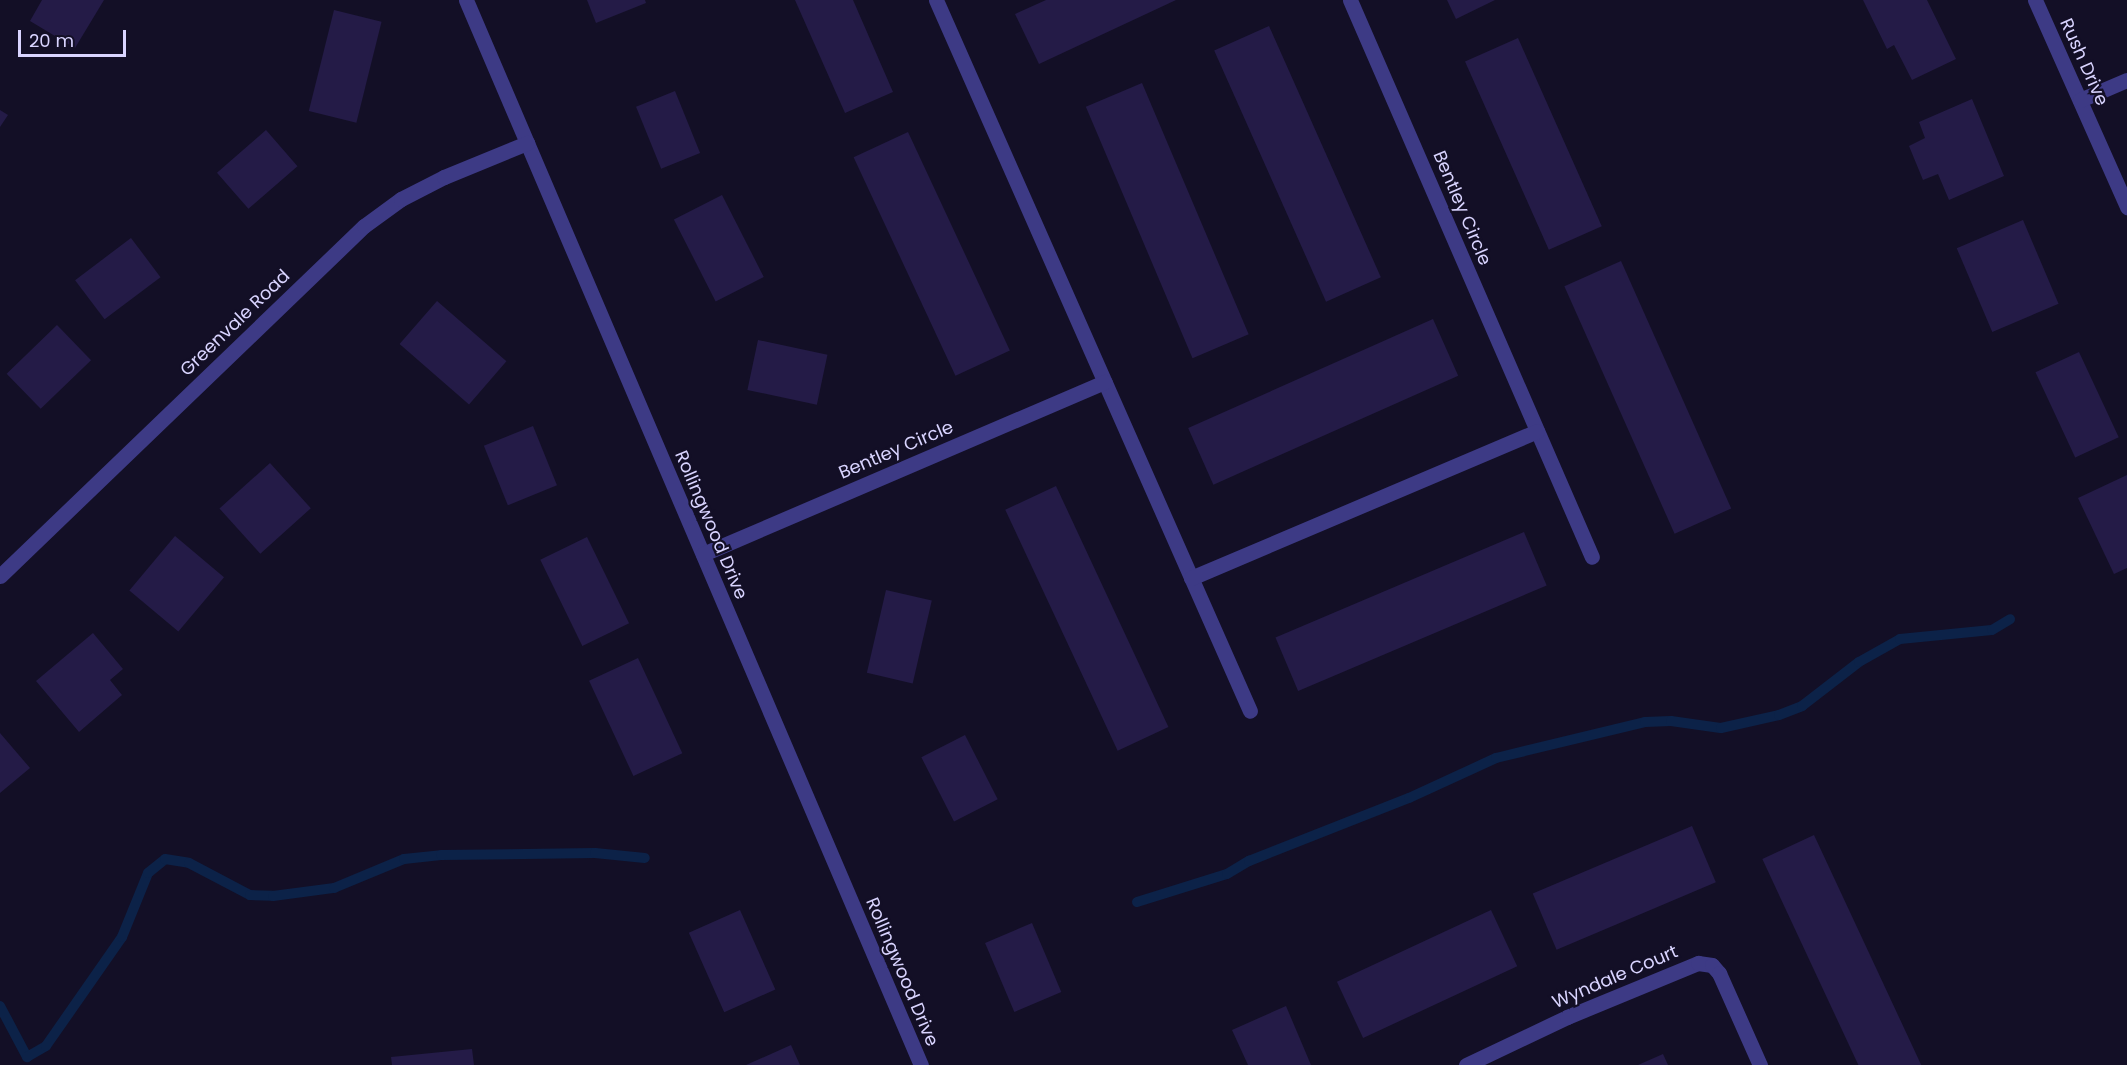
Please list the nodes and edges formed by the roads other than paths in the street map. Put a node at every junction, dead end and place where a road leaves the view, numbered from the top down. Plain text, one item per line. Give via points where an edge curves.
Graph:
1 (465, 0) edge
2 (936, 0) edge
3 (1350, 0) edge
4 (2035, 0) edge
5 (2127, 80) edge
6 (2080, 100) junction
7 (527, 143) junction
8 (2127, 207) edge
9 (1105, 382) junction
10 (1537, 431) junction
11 (703, 554) junction
12 (1592, 557) dead end
13 (0, 576) edge
14 (1191, 578) junction
15 (1250, 711) dead end
16 (921, 1065) edge
17 (1466, 1065) edge
18 (1760, 1065) edge

1 - 7 street, Rollingwood Drive
2 - 9 street
3 - 10 street, Bentley Circle
4 - 6 street, Rush Drive
5 - 6 street
6 - 8 street, Rush Drive
7 - 11 street, Rollingwood Drive
7 - 13 street, Greenvale Road via 444,177 401,199 364,226
9 - 11 street, Bentley Circle
9 - 14 street
10 - 12 street, Bentley Circle
10 - 14 street
11 - 16 street, Rollingwood Drive
14 - 15 street
17 - 18 street, Wyndale Court via 1567,1017 1698,963 1712,965 1719,973

